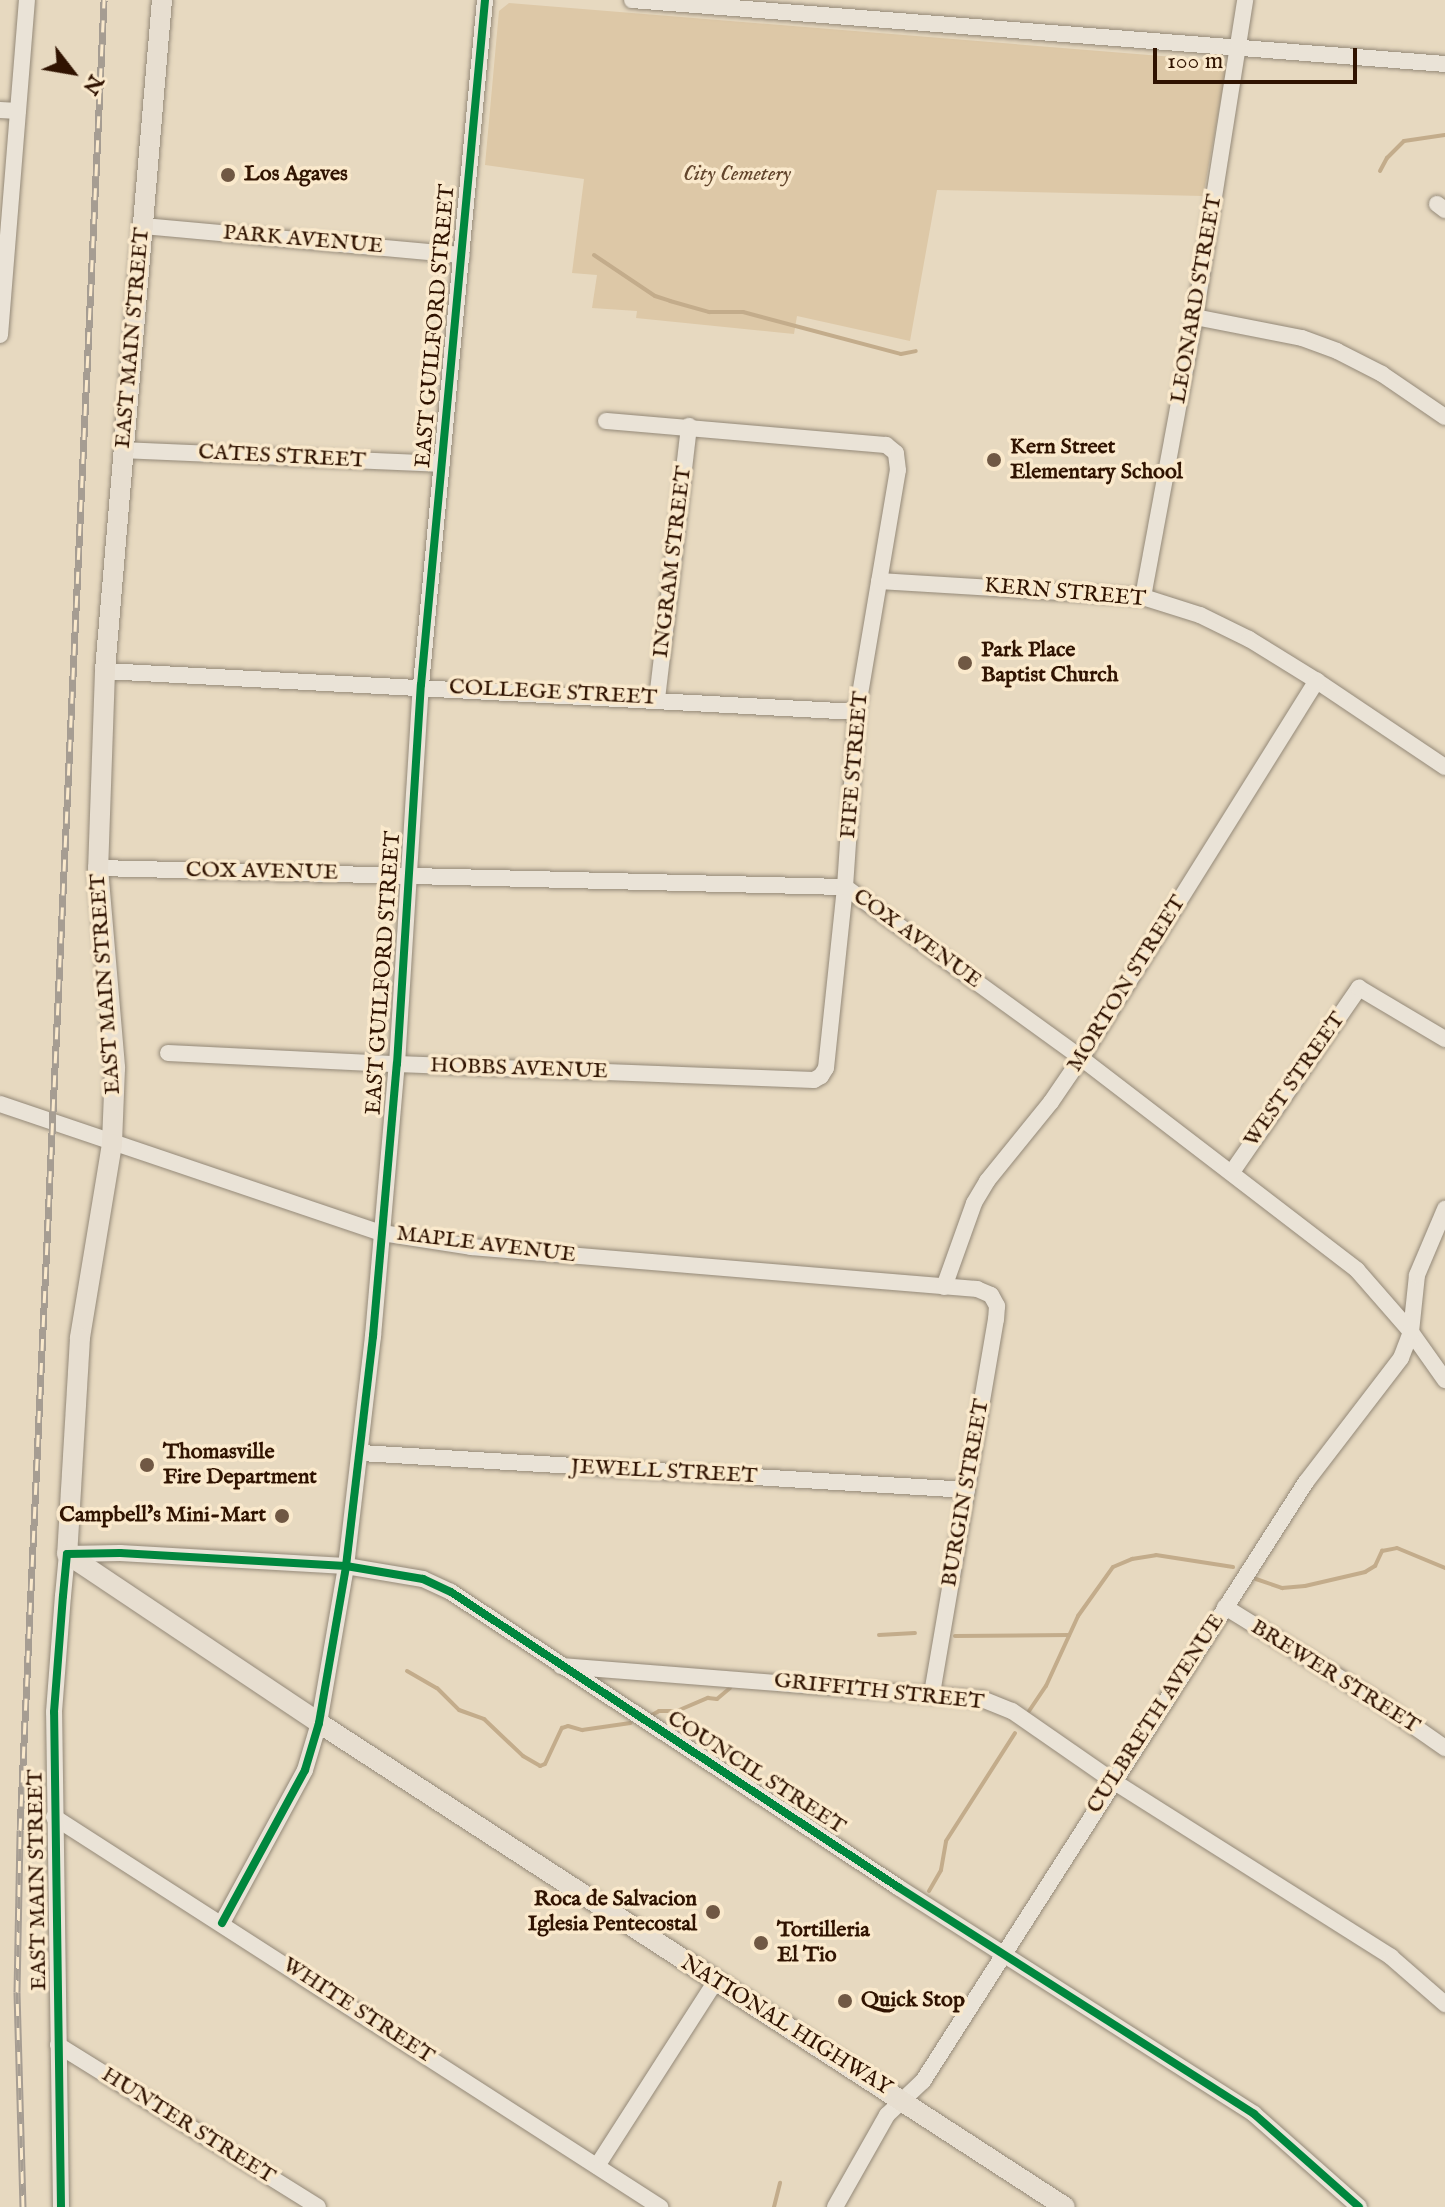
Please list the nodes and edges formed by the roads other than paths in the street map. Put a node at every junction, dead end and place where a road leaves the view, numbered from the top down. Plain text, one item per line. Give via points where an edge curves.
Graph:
1 (27, 0) edge
2 (162, 0) edge
3 (485, 0) edge
4 (632, 0) edge
5 (1245, 0) edge
6 (1239, 50) junction
7 (1445, 64) edge
8 (0, 110) edge
9 (18, 111) junction
10 (143, 226) junction
11 (462, 255) junction
12 (1, 307) edge
13 (1195, 317) junction
14 (0, 335) edge
15 (1445, 417) edge
16 (606, 421) dead end
17 (689, 426) junction
18 (123, 450) junction
19 (442, 464) junction
20 (879, 581) junction
21 (1143, 597) junction
22 (105, 671) junction
23 (1317, 681) junction
24 (421, 685) junction
25 (657, 699) junction
26 (857, 712) junction
27 (1445, 767) edge
28 (98, 868) junction
29 (408, 876) junction
30 (845, 887) junction
31 (1445, 1039) edge
32 (168, 1053) dead end
33 (1081, 1058) junction
34 (397, 1064) junction
35 (821, 1076) joint
36 (0, 1104) edge
37 (112, 1144) junction
38 (1232, 1172) junction
39 (1445, 1209) edge
40 (382, 1233) junction
41 (944, 1287) junction
42 (991, 1295) joint
43 (1411, 1332) junction
44 (1445, 1380) edge
45 (361, 1453) junction
46 (967, 1490) junction
47 (67, 1554) junction
48 (346, 1566) junction
49 (1225, 1607) junction
50 (558, 1665) junction
51 (932, 1694) junction
52 (319, 1723) junction
53 (1445, 1748) edge
54 (1113, 1781) junction
55 (54, 1817) junction
56 (222, 1923) junction
57 (1003, 1954) junction
58 (715, 1982) junction
59 (1445, 2004) edge
60 (58, 2045) junction
61 (902, 2100) junction
62 (597, 2166) junction
63 (61, 2207) edge
64 (318, 2207) edge
65 (660, 2207) edge
66 (835, 2207) edge
67 (1065, 2207) edge
68 (1359, 2207) edge

1 - 9 street
2 - 10 main road, EAST MAIN STREET
3 - 11 street, EAST GUILFORD STREET
4 - 6 street
5 - 6 street, LEONARD STREET
6 - 7 street
6 - 13 street, LEONARD STREET
8 - 9 street
9 - 12 street
10 - 11 street, PARK AVENUE
10 - 18 main road, EAST MAIN STREET
11 - 19 street, EAST GUILFORD STREET
12 - 14 street
13 - 15 street via 1302,338 1337,351
13 - 21 street, LEONARD STREET
16 - 17 street
17 - 20 street, FIFE STREET via 886,445 896,453 898,470
17 - 25 street, INGRAM STREET
18 - 19 street, CATES STREET
18 - 22 main road, EAST MAIN STREET
19 - 24 street, EAST GUILFORD STREET
20 - 21 street, KERN STREET
20 - 26 street, FIFE STREET
21 - 23 street, KERN STREET via 1200,615
22 - 24 street, COLLEGE STREET
22 - 28 main road, EAST MAIN STREET
23 - 27 street, KERN STREET
23 - 33 street, MORTON STREET
24 - 25 street, COLLEGE STREET
24 - 29 street, EAST GUILFORD STREET
25 - 26 street, COLLEGE STREET
26 - 30 street, FIFE STREET
28 - 29 street, COX AVENUE
28 - 37 main road, EAST MAIN STREET via 115,1068
29 - 30 street, COX AVENUE
29 - 34 street, EAST GUILFORD STREET
30 - 33 street, COX AVENUE
30 - 35 street, FIFE STREET
31 - 38 street, WEST STREET via 1359,988
32 - 34 street, HOBBS AVENUE
33 - 38 street, COX AVENUE
33 - 41 street, MORTON STREET via 987,1181
34 - 35 street, HOBBS AVENUE via 814,1080
34 - 40 street, EAST GUILFORD STREET
36 - 37 street, MAPLE AVENUE
37 - 40 street, MAPLE AVENUE
37 - 47 main road, EAST MAIN STREET via 80,1338
38 - 43 street, COX AVENUE via 1357,1270
39 - 43 street, CULBRETH AVENUE via 1417,1275
40 - 41 street, MAPLE AVENUE via 471,1247
40 - 45 street, EAST GUILFORD STREET
41 - 42 street, MAPLE AVENUE
42 - 46 street, BURGIN STREET via 996,1319
43 - 44 street, COX AVENUE
43 - 49 street, CULBRETH AVENUE via 1401,1358 1306,1482
45 - 46 street, JEWELL STREET
45 - 48 street, EAST GUILFORD STREET
46 - 51 street, BURGIN STREET
47 - 48 street, COUNCIL STREET
47 - 52 main road, NATIONAL HIGHWAY
47 - 55 street, EAST MAIN STREET via 54,1712
48 - 50 street, COUNCIL STREET via 423,1579 451,1592
48 - 52 street, EAST GUILFORD STREET
49 - 53 street, BREWER STREET
49 - 54 street, CULBRETH AVENUE
50 - 51 street, GRIFFITH STREET
50 - 57 street, COUNCIL STREET
51 - 54 street, GRIFFITH STREET via 982,1699 1012,1711
52 - 56 street, EAST GUILFORD STREET via 292,1797
52 - 58 main road, NATIONAL HIGHWAY
54 - 57 street, CULBRETH AVENUE
54 - 59 street, GRIFFITH STREET via 1391,1957
55 - 56 street, WHITE STREET
55 - 60 street, EAST MAIN STREET
56 - 62 street, WHITE STREET
57 - 61 street, CULBRETH AVENUE via 923,2081
57 - 68 street, COUNCIL STREET via 1254,2114
58 - 61 main road, NATIONAL HIGHWAY
58 - 62 street
60 - 63 street, EAST MAIN STREET
60 - 64 street, HUNTER STREET
61 - 66 street, CULBRETH AVENUE via 887,2115
61 - 67 main road, NATIONAL HIGHWAY
62 - 65 street, WHITE STREET

